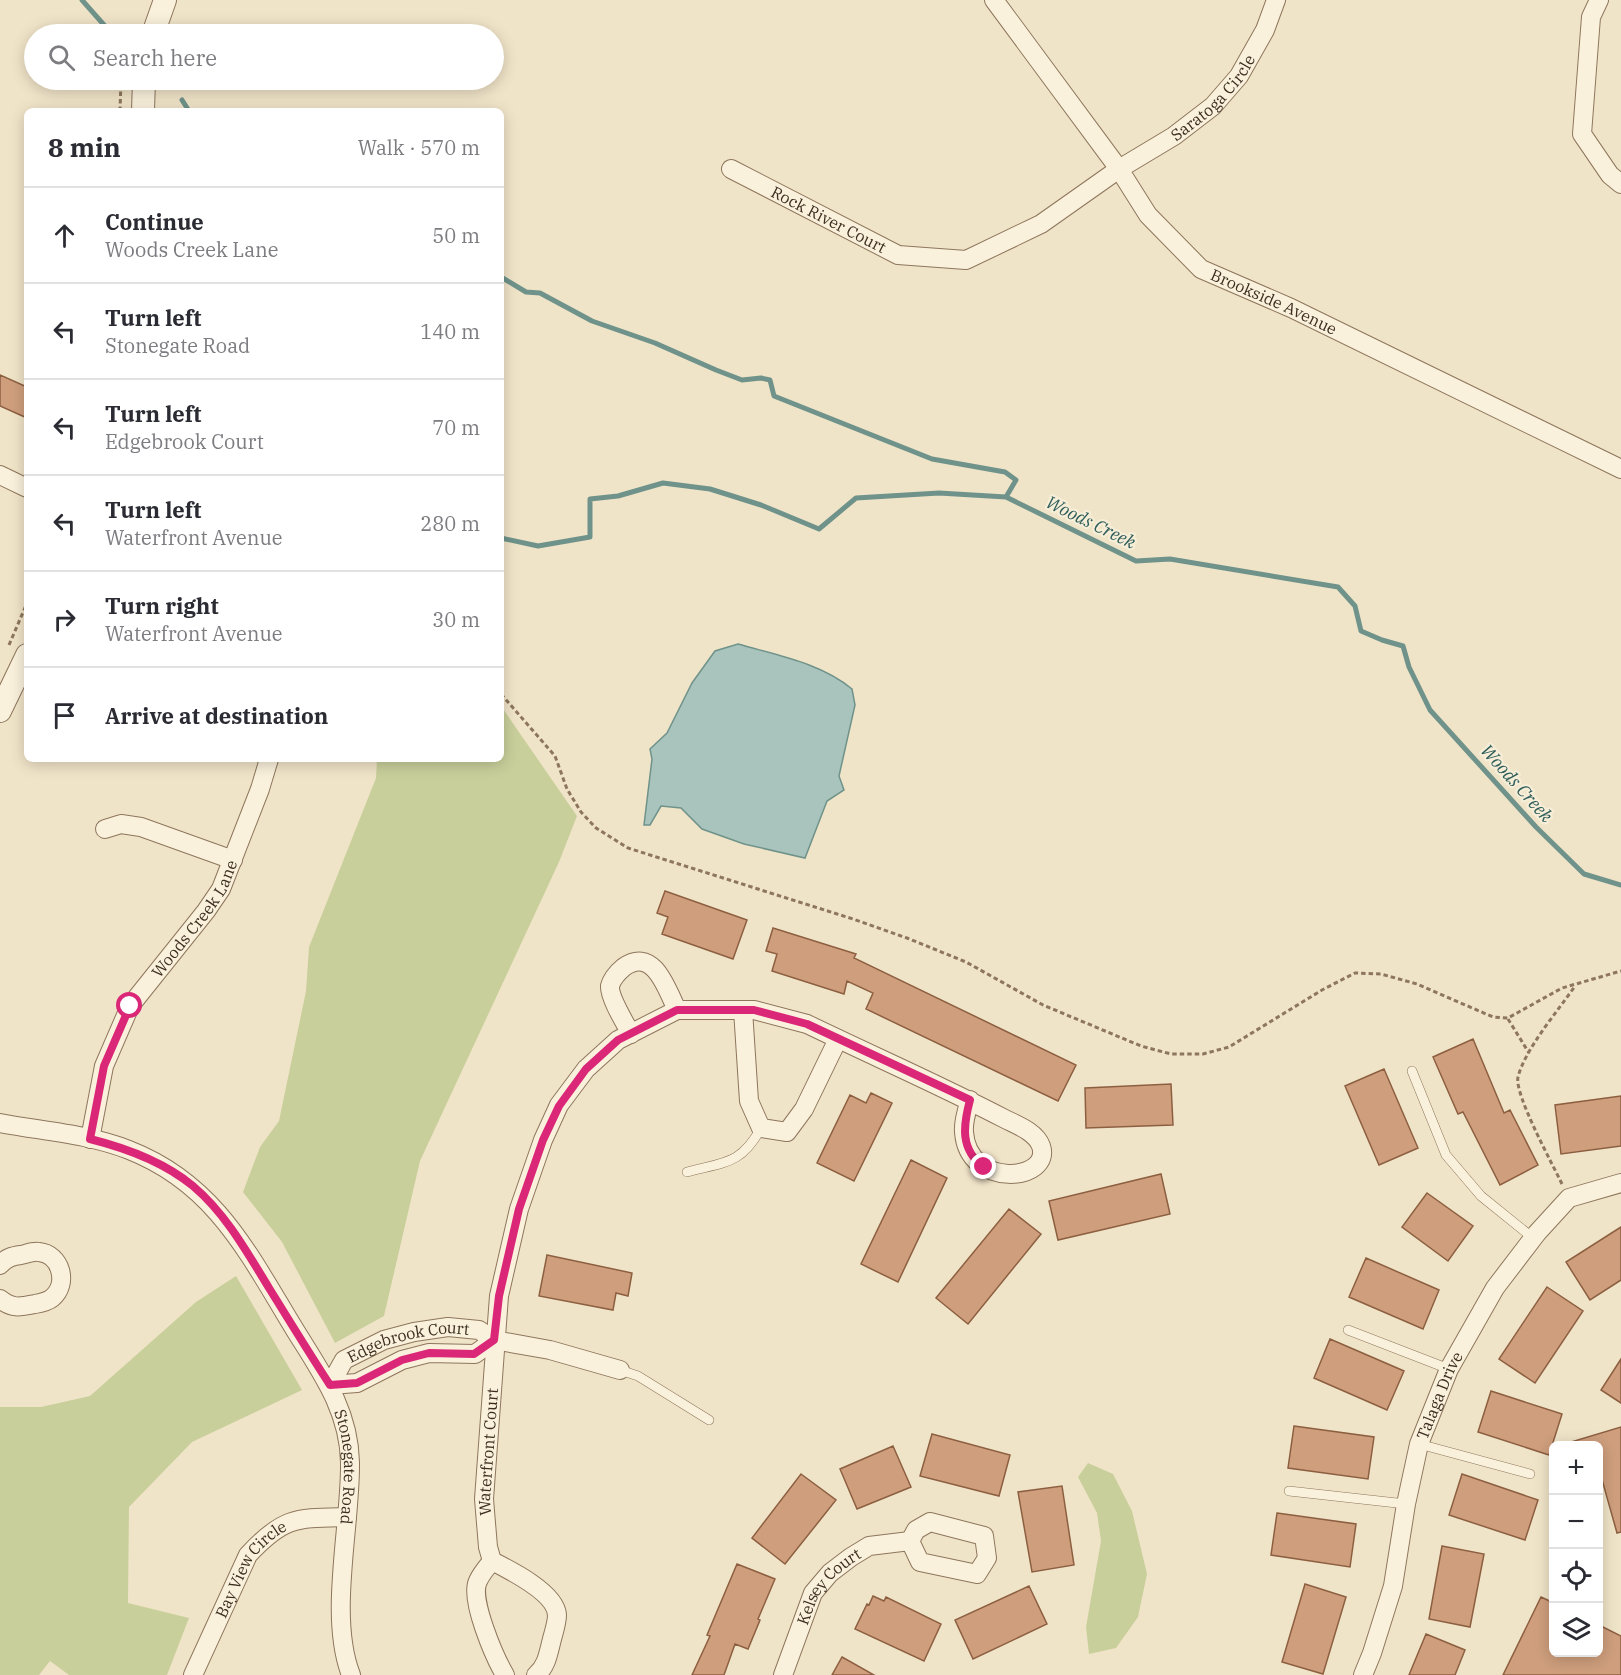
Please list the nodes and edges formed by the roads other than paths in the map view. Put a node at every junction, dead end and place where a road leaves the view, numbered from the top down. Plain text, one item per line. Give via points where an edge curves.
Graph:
1 (165, 0) edge
2 (993, 0) edge
3 (1276, 0) edge
4 (1599, 0) edge
5 (157, 24) edge
6 (144, 90) edge
7 (143, 108) edge
8 (731, 169) dead end
9 (1119, 169) junction
10 (1621, 184) edge
11 (1621, 470) edge
12 (0, 476) edge
13 (24, 487) edge
14 (24, 661) edge
15 (0, 711) edge
16 (268, 762) edge
17 (105, 829) dead end
18 (233, 860) junction
19 (677, 1010) junction
20 (743, 1010) junction
21 (631, 1034) junction
22 (838, 1039) junction
23 (1412, 1071) dead end
24 (970, 1100) junction
25 (0, 1123) edge
26 (761, 1128) junction
27 (90, 1139) junction
28 (687, 1172) dead end
29 (1621, 1183) edge
30 (1533, 1238) junction
31 (0, 1264) edge
32 (0, 1299) edge
33 (1348, 1330) dead end
34 (494, 1340) junction
35 (1449, 1368) junction
36 (620, 1370) joint
37 (330, 1385) junction
38 (709, 1420) dead end
39 (1419, 1444) junction
40 (1530, 1474) dead end
41 (1289, 1491) dead end
42 (1406, 1504) junction
43 (347, 1517) junction
44 (910, 1541) dead end
45 (492, 1561) junction
46 (193, 1675) edge
47 (351, 1675) edge
48 (505, 1675) edge
49 (536, 1675) edge
50 (783, 1675) edge
51 (1363, 1675) edge

1 - 5 street
2 - 9 street, Brookside Avenue
3 - 9 street, Saratoga Circle via 1265,30 1239,76 1213,106 1174,136
4 - 10 street via 1591,16 1582,134 1610,175
6 - 7 street
8 - 9 street, Rock River Court via 898,255 966,260 1041,224
9 - 11 street, Brookside Avenue via 1148,214 1201,269 1291,308
12 - 13 street
14 - 15 street
16 - 18 street, Woods Creek Lane
17 - 18 street via 121,824 141,827
18 - 27 street, Woods Creek Lane via 206,911 130,1006 104,1066
19 - 20 street
19 - 21 street
19 - 21 street via 659,972 649,964 636,962 626,966 615,975 610,987
20 - 22 street via 807,1024
20 - 26 street via 748,1101
21 - 34 street, Waterfront Court via 618,1040 586,1069 559,1106 543,1140 509,1246
22 - 24 street
22 - 26 street via 804,1109 787,1132
23 - 30 lane via 1446,1155 1481,1196
24 - 24 street via 1032,1134 1042,1154 1033,1167 1022,1174 1006,1174 984,1167 972,1156 964,1131
25 - 27 street, Stonegate Road
26 - 28 lane via 752,1144 736,1158
27 - 37 street, Stonegate Road via 130,1150 172,1172 211,1204 237,1235
29 - 30 street, Talaga Drive via 1569,1198
30 - 35 street, Talaga Drive via 1495,1288
31 - 32 street via 11,1257 38,1251 56,1261 62,1280 53,1298 44,1302 16,1308
33 - 35 lane
34 - 36 street, Edgebrook Court via 550,1350
34 - 37 street, Edgebrook Court via 474,1354 429,1353 402,1360 357,1383
34 - 37 street, Edgebrook Court via 479,1330 458,1328 404,1334 344,1360
34 - 45 street, Waterfront Court via 484,1499
35 - 39 street, Talaga Drive
36 - 38 lane via 638,1376
37 - 43 street, Stonegate Road via 341,1413 350,1461
39 - 40 lane
39 - 42 street, Talaga Drive
41 - 42 lane
42 - 51 street, Talaga Drive via 1393,1586
43 - 46 street, Bay View Circle via 302,1517 285,1523 260,1541 248,1555
43 - 47 street, Stonegate Road via 341,1603 344,1653
44 - 50 street, Kelsey Court via 869,1546 830,1573 813,1593
45 - 48 street via 477,1582 476,1594
45 - 49 street via 545,1594 556,1608 547,1660

